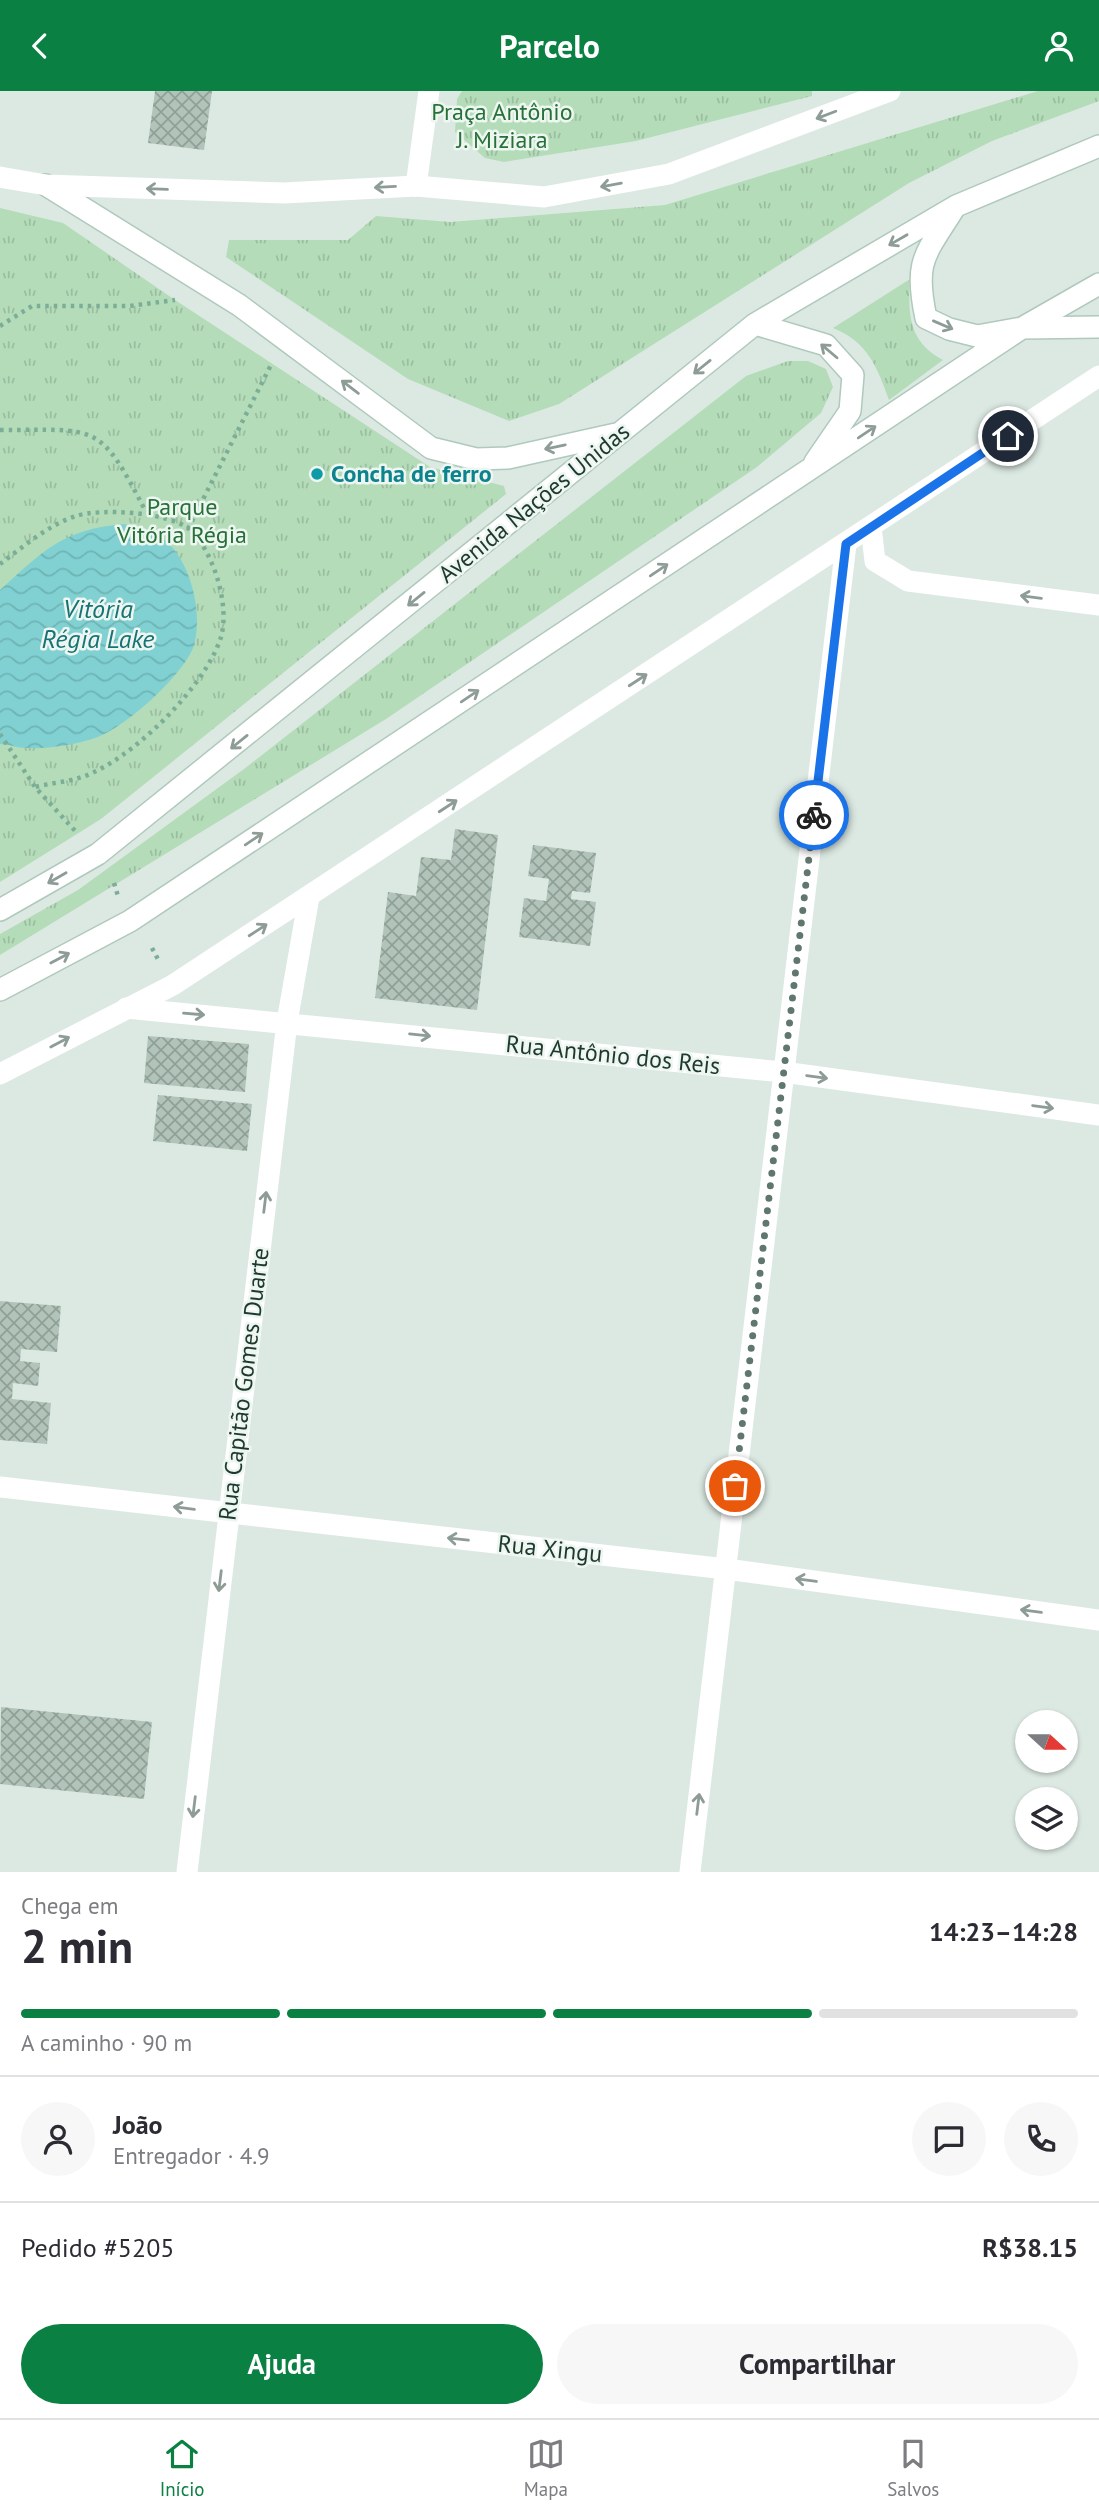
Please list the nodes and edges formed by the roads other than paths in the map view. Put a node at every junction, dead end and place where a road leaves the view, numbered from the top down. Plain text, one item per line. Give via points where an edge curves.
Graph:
1 (429, 91) edge
2 (890, 91) edge
3 (1099, 146) edge
4 (0, 177) edge
5 (46, 185) junction
6 (416, 186) junction
7 (956, 206) junction
8 (1099, 284) edge
9 (755, 324) junction
10 (1099, 327) edge
11 (1023, 328) junction
12 (1099, 376) edge
13 (621, 433) junction
14 (810, 470) junction
15 (871, 527) junction
16 (846, 544) junction
17 (1099, 605) edge
18 (309, 897) junction
19 (0, 910) edge
20 (0, 990) edge
21 (126, 1008) junction
22 (287, 1022) junction
23 (783, 1072) junction
24 (0, 1074) edge
25 (1099, 1115) edge
26 (0, 1487) edge
27 (228, 1513) junction
28 (726, 1569) junction
29 (1099, 1620) edge
30 (187, 1872) edge
31 (690, 1872) edge

1 - 6 street
2 -> 6 street via 669,174 544,197
3 - 7 street, Avenida Nações Unidas
4 - 5 street
6 -> 5 street via 284,193
13 -> 5 street via 508,458 476,459 431,448 239,305
7 -> 9 street, Avenida Nações Unidas
7 -> 11 street via 921,260 919,285 926,318 977,336
8 - 11 street
9 -> 13 street, Avenida Nações Unidas
14 -> 9 street via 850,411 853,375 826,345
10 - 11 street
14 -> 11 street
12 - 15 street
13 -> 19 street, Avenida Nações Unidas via 98,854
20 -> 14 street via 130,921
15 - 16 street
17 -> 15 street via 908,581 876,561
18 -> 16 street
16 - 23 street
21 -> 18 street via 173,985
18 - 22 street, Rua Capitão Gomes Duarte
21 -> 22 street, Rua Antônio dos Reis
24 -> 21 street
22 -> 23 street, Rua Antônio dos Reis
27 -> 22 street, Rua Capitão Gomes Duarte
23 -> 25 street, Rua Antônio dos Reis
23 - 28 street
27 -> 26 street, Rua Xingu
28 -> 27 street, Rua Xingu
27 -> 30 street, Rua Capitão Gomes Duarte
29 -> 28 street, Rua Xingu
31 -> 28 street

